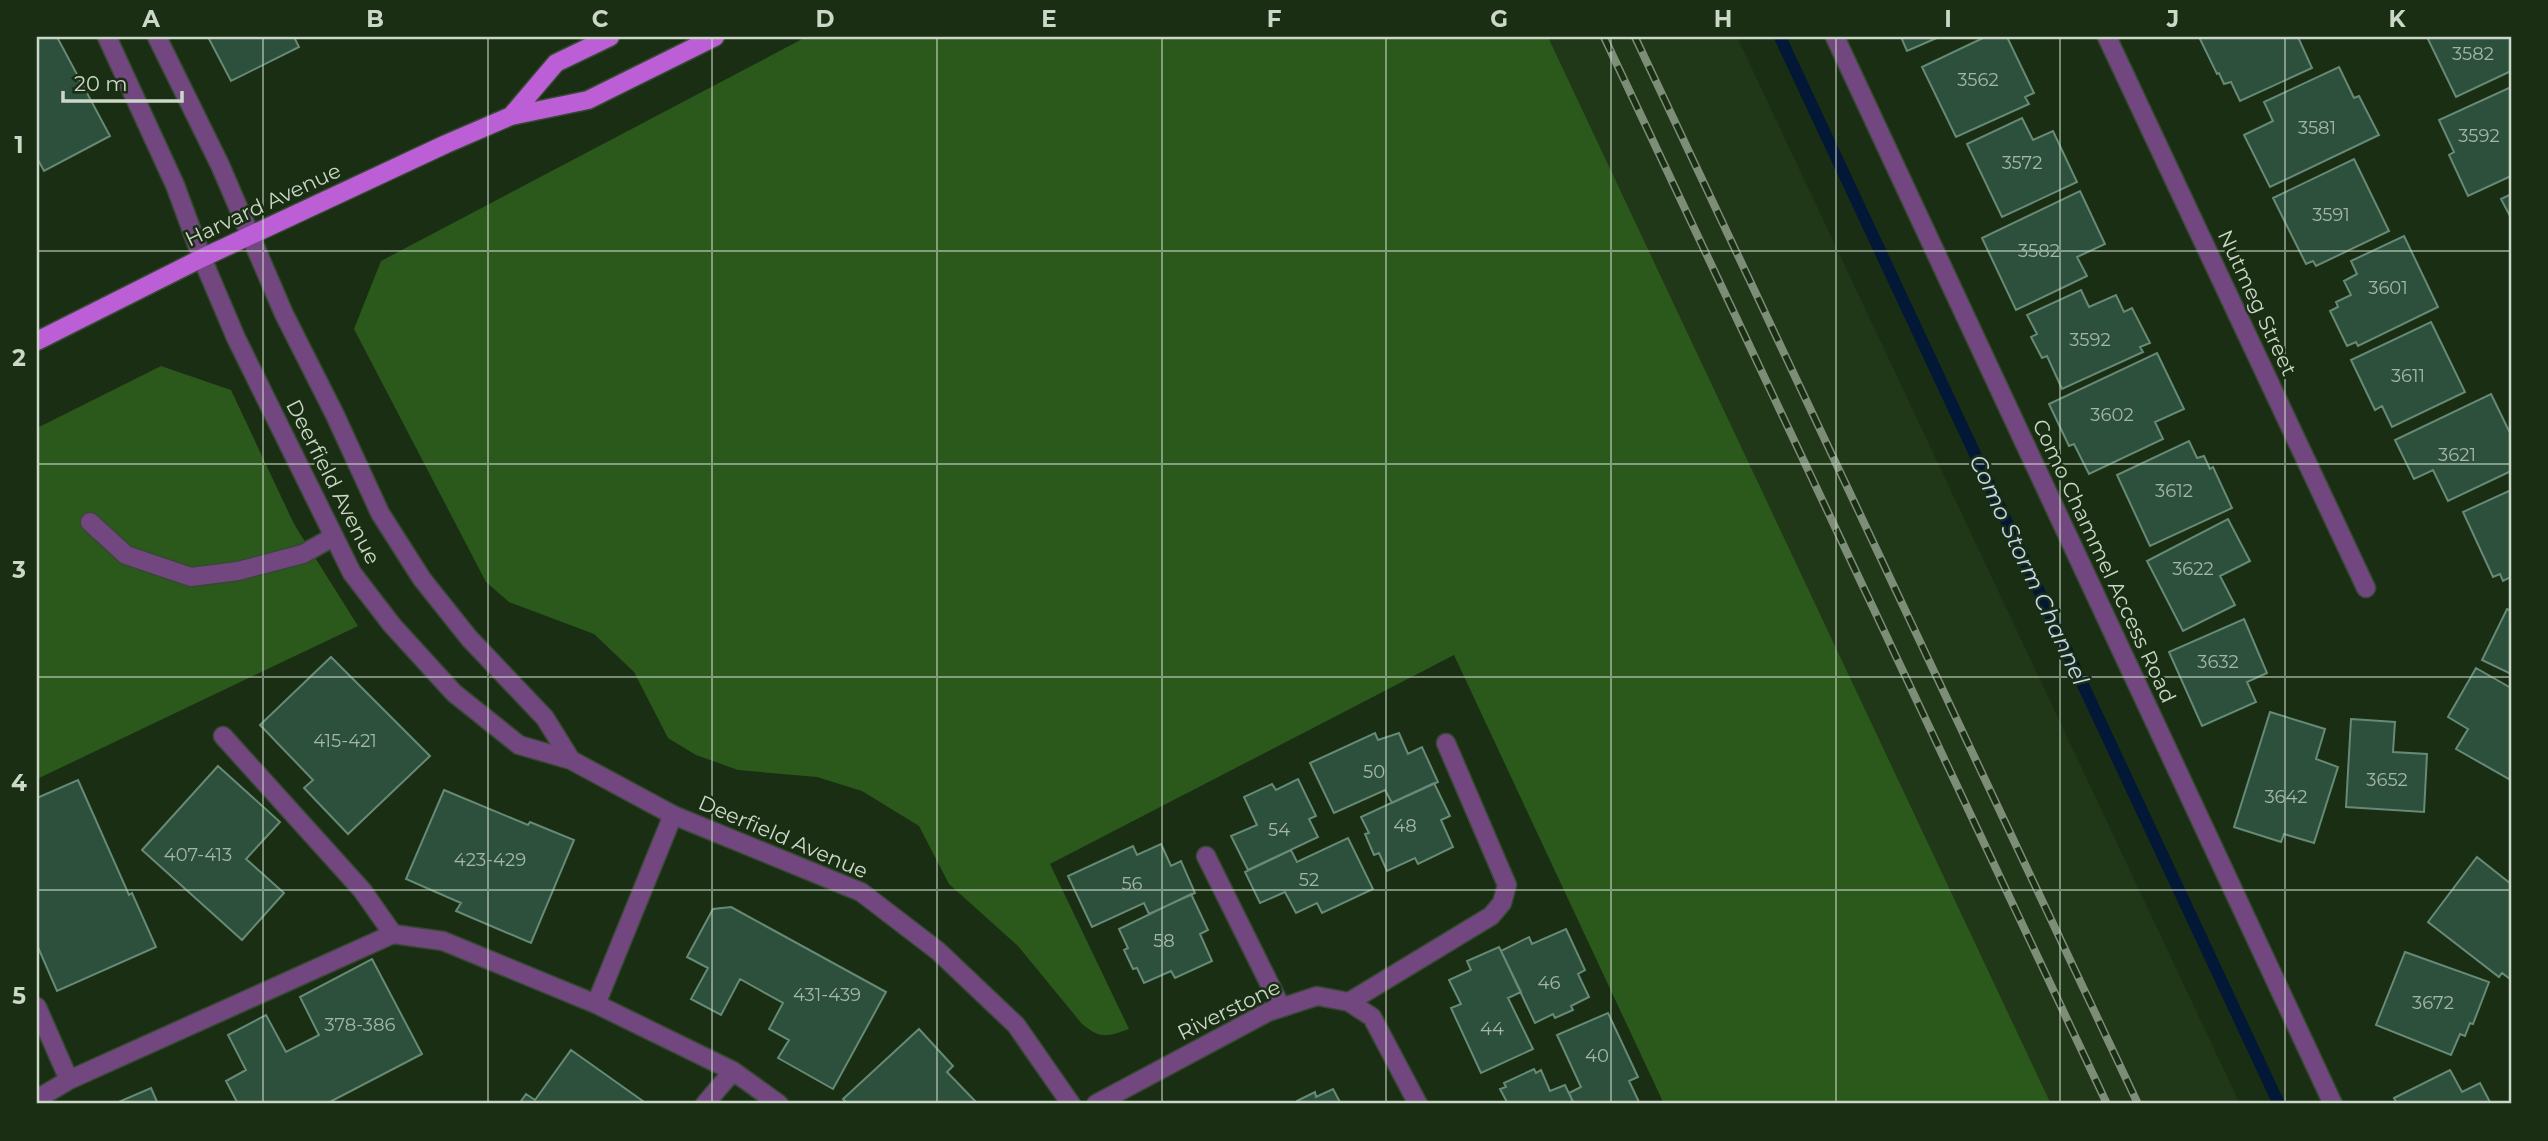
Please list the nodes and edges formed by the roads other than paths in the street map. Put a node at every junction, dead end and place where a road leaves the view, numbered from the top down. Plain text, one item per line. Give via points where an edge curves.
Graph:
1 (107, 37) edge
2 (157, 37) edge
3 (610, 37) edge
4 (715, 37) edge
5 (1835, 37) edge
6 (2107, 37) edge
7 (511, 116) junction
8 (249, 236) junction
9 (202, 258) junction
10 (37, 341) edge
11 (90, 522) dead end
12 (332, 537) junction
13 (2366, 588) dead end
14 (223, 736) dead end
15 (1446, 743) dead end
16 (571, 760) junction
17 (673, 815) junction
18 (1206, 856) dead end
19 (393, 934) junction
20 (1349, 1002) junction
21 (596, 1004) junction
22 (37, 1007) edge
23 (1281, 1007) junction
24 (733, 1071) junction
25 (69, 1080) junction
26 (37, 1099) edge
27 (705, 1104) edge
28 (779, 1104) edge
29 (1071, 1104) edge
30 (1096, 1104) edge
31 (1418, 1104) edge
32 (2333, 1104) edge

1 - 9 street, Deerfield Avenue via 175,185
2 - 8 street, Deerfield Avenue
3 - 7 main road, Harvard Avenue via 556,63
4 - 7 main road, Harvard Avenue via 588,100
5 - 32 street, Como Chammel Access Road
6 - 13 street, Nutmeg Street
7 - 8 main road, Harvard Avenue
8 - 9 main road, Harvard Avenue
8 - 16 street, Deerfield Avenue via 380,513 422,579 545,718
9 - 10 main road, Harvard Avenue
9 - 12 street, Deerfield Avenue
11 - 12 street via 126,555 191,577 238,571 303,554
12 - 16 street, Deerfield Avenue via 391,625 454,693 519,745
14 - 19 street via 362,890
15 - 20 street via 1507,885 1502,903 1491,916
16 - 17 street, Deerfield Avenue
17 - 21 street
17 - 29 street, Deerfield Avenue via 861,891 938,951 1016,1026
18 - 23 street
19 - 21 street via 443,941
19 - 25 street
20 - 23 street, Riverstone via 1317,996
20 - 31 street via 1372,1017
21 - 24 street
22 - 25 street
23 - 30 street, Riverstone
24 - 27 street
24 - 28 street
25 - 26 street

